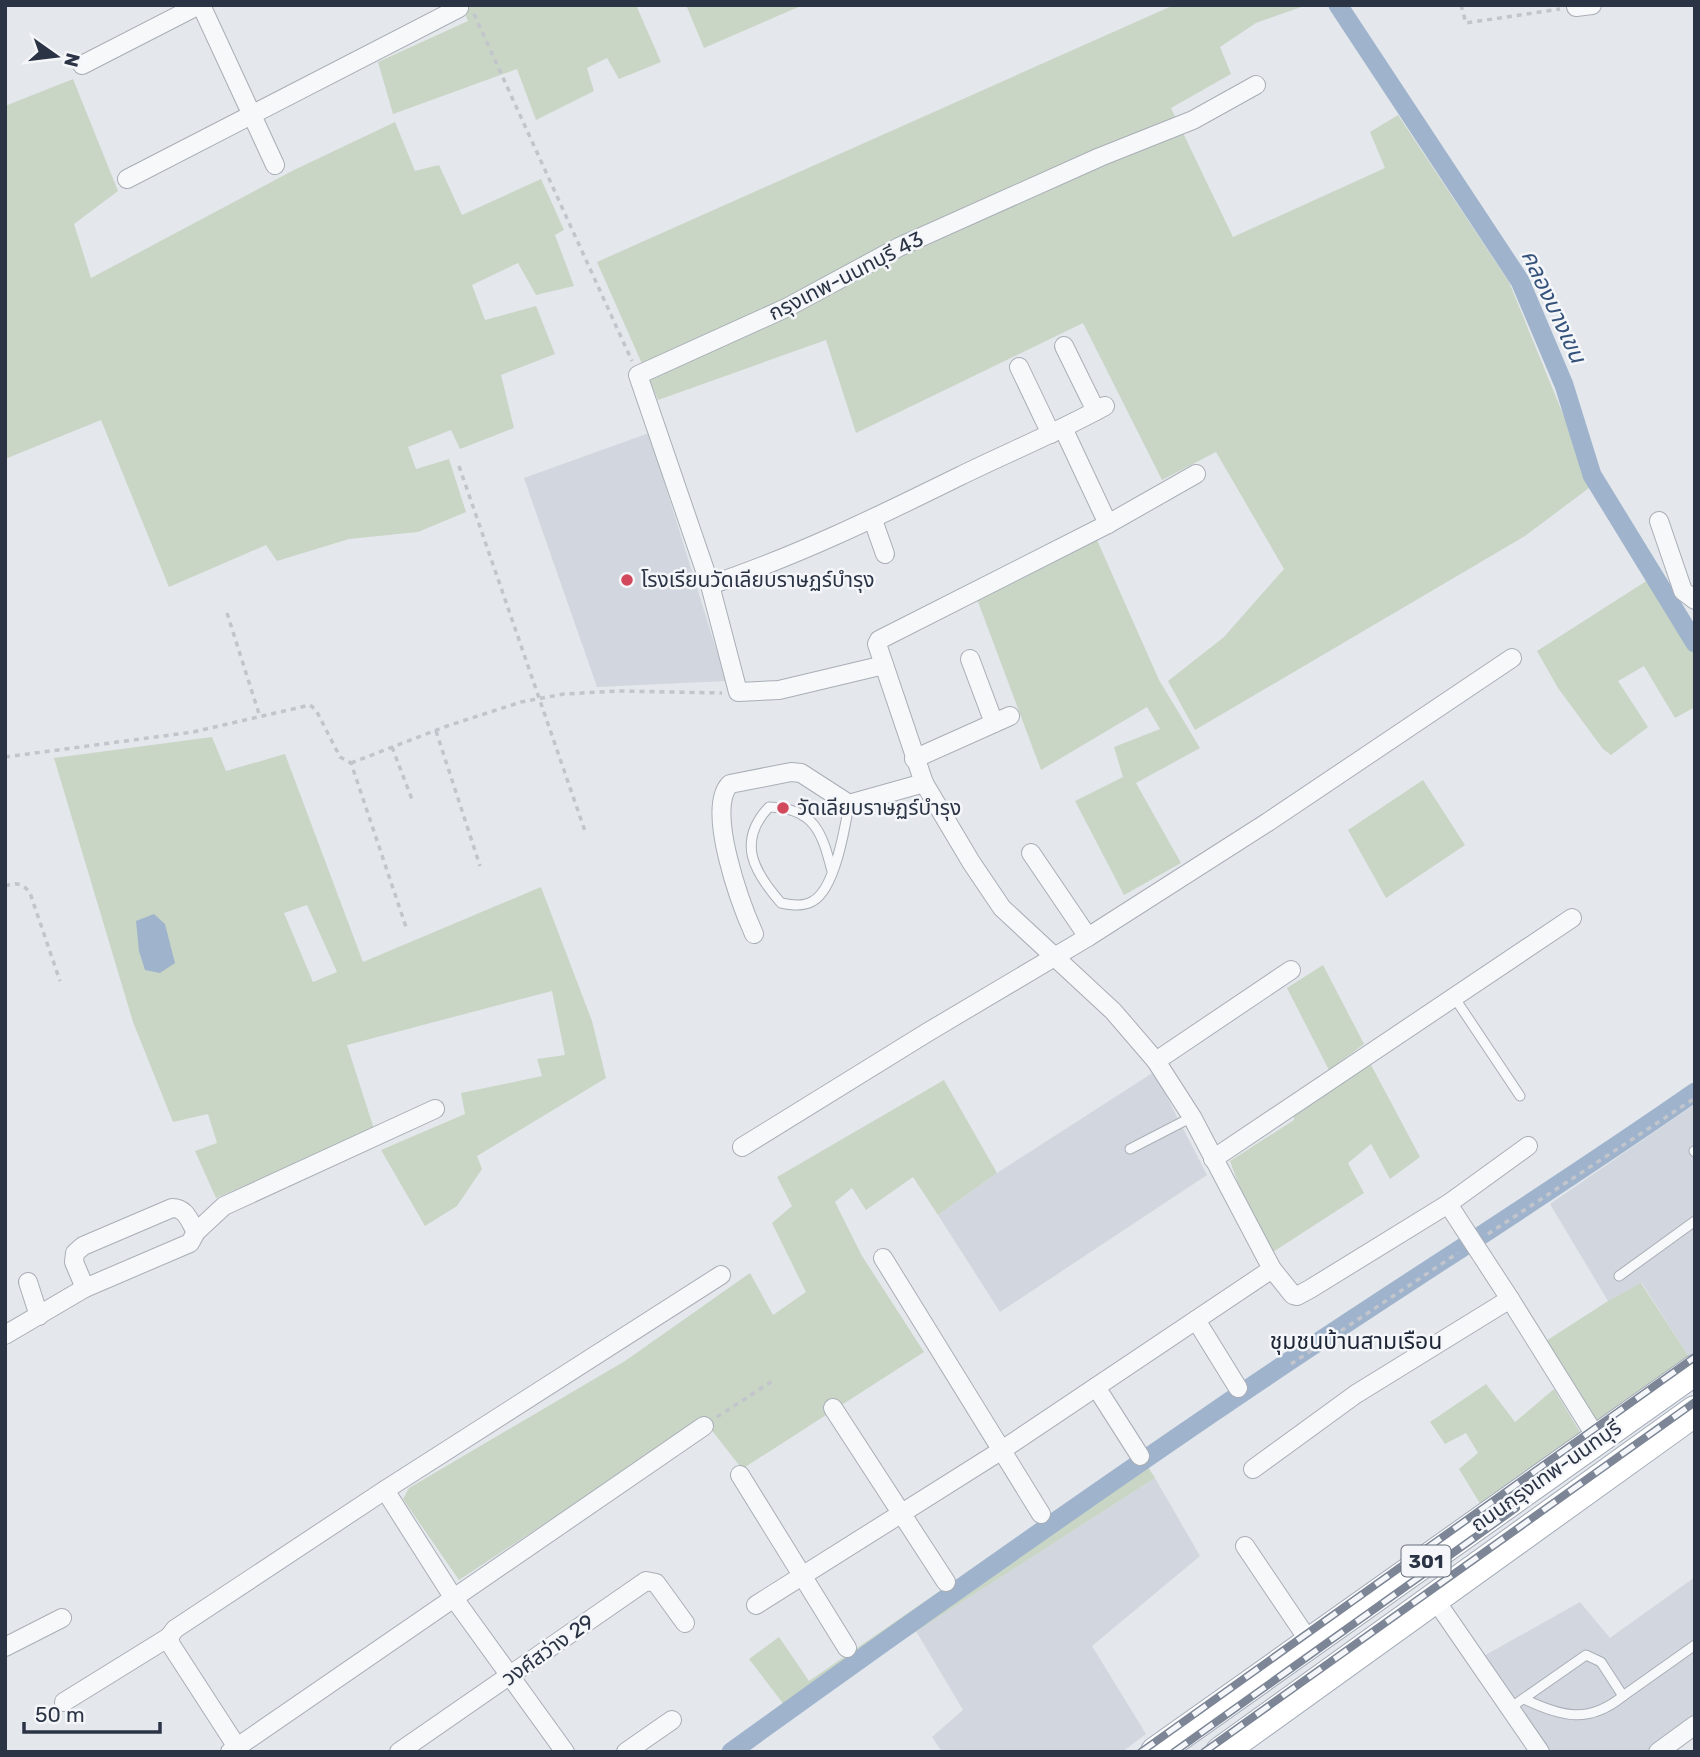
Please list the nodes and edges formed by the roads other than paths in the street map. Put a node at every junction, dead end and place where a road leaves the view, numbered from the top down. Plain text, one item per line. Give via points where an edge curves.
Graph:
1 (200, 5) edge
2 (465, 6) edge
3 (82, 65) dead end
4 (1256, 85) dead end
5 (252, 114) junction
6 (275, 164) dead end
7 (127, 179) dead end
8 (1064, 346) dead end
9 (1019, 367) dead end
10 (1057, 431) junction
11 (1196, 474) dead end
12 (873, 520) junction
13 (1659, 521) dead end
14 (1108, 524) junction
15 (885, 554) dead end
16 (710, 585) junction
17 (1695, 600) edge
18 (1512, 658) dead end
19 (970, 659) dead end
20 (884, 665) junction
21 (914, 760) junction
22 (923, 783) junction
23 (849, 804) junction
24 (1031, 853) dead end
25 (832, 871) junction
26 (1572, 918) dead end
27 (754, 934) dead end
28 (1088, 937) junction
29 (1055, 958) junction
30 (1291, 970) dead end
31 (1454, 997) junction
32 (1156, 1061) junction
33 (1520, 1096) dead end
34 (435, 1109) dead end
35 (1192, 1117) junction
36 (1528, 1146) dead end
37 (743, 1147) dead end
38 (1130, 1149) dead end
39 (1213, 1158) junction
40 (1448, 1204) junction
41 (1695, 1220) edge
42 (196, 1232) junction
43 (883, 1258) dead end
44 (1272, 1269) junction
45 (721, 1275) dead end
46 (1619, 1276) dead end
47 (28, 1282) dead end
48 (85, 1288) junction
49 (1510, 1299) junction
50 (39, 1316) junction
51 (1196, 1320) junction
52 (5, 1335) edge
53 (1695, 1370) edge
54 (1096, 1387) junction
55 (1238, 1388) dead end
56 (833, 1408) dead end
57 (1695, 1411) edge
58 (704, 1426) road end
59 (1598, 1440) junction
60 (1002, 1450) junction
61 (1140, 1456) dead end
62 (1253, 1469) dead end
63 (740, 1475) dead end
64 (385, 1489) junction
65 (901, 1514) junction
66 (1041, 1514) dead end
67 (1245, 1546) dead end
68 (802, 1576) junction
69 (1402, 1577) junction
70 (946, 1582) dead end
71 (453, 1597) junction
72 (1428, 1603) junction
73 (756, 1605) dead end
74 (62, 1618) dead end
75 (685, 1623) dead end
76 (169, 1637) junction
77 (1310, 1641) junction
78 (1695, 1645) edge
79 (5, 1647) edge
80 (847, 1648) dead end
81 (510, 1676) junction
82 (1623, 1696) junction
83 (64, 1702) dead end
84 (1517, 1703) junction
85 (672, 1720) dead end
86 (1695, 1726) edge
87 (1233, 1748) edge
88 (234, 1749) edge
89 (399, 1752) edge
90 (565, 1752) edge
91 (626, 1752) edge
92 (1156, 1752) edge
93 (1539, 1752) edge
94 (1658, 1752) edge

1 - 3 street
1 - 5 street
2 - 5 street
4 - 16 street, กรุงเทพ-นนทบุรี 43 via 1193,120 899,247 788,307 638,375
5 - 6 street
5 - 7 street
8 - 10 street via 1100,408
9 - 10 street
10 - 12 street
10 - 14 street
11 - 14 street
12 - 15 street
12 - 16 street
13 - 17 street via 1683,591
14 - 20 street via 880,639 877,644
16 - 20 street via 738,692 779,690
18 - 28 street
19 - 21 street via 1002,719
20 - 21 street
21 - 22 street
22 - 23 street
22 - 29 street via 1002,908
23 - 25 lane via 843,842
23 - 27 street via 812,779 791,772 730,784 725,789 721,810 729,865
24 - 28 street
25 - 25 lane via 824,892 814,901 780,903 754,866 756,821 769,807 801,813 822,836
26 - 31 street
28 - 29 street
29 - 32 street via 1113,1011
29 - 37 street
30 - 32 street
31 - 33 lane
31 - 39 street
32 - 35 street
34 - 42 street via 224,1206
35 - 38 lane
35 - 39 street
36 - 40 street
39 - 44 street
40 - 44 street via 1297,1296
40 - 49 street
41 - 46 lane
42 - 48 street via 190,1243
42 - 48 street via 184,1211 172,1208 83,1246 75,1253 75,1262
43 - 60 street
44 - 51 street
45 - 64 street
47 - 50 street
48 - 50 street
49 - 59 street
49 - 62 street via 1356,1394
50 - 52 street
51 - 54 street
51 - 55 street
53 - 59 main road, ถนนกรุงเทพ-นนทบุรี / 301
54 - 60 street
54 - 61 street
56 - 65 street
57 - 72 main road, ถนนกรุงเทพ-นนทบุรี / 301
58 - 71 street
59 - 69 main road, ถนนกรุงเทพ-นนทบุรี / 301
60 - 65 street
60 - 66 street
63 - 68 street
64 - 71 street
64 - 76 street via 174,1629
65 - 68 street
65 - 70 street
67 - 77 street
68 - 73 street
68 - 80 street
69 - 72 main road
69 - 77 main road, ถนนกรุงเทพ-นนทบุรี / 301
71 - 81 street
71 - 88 street
72 - 84 street
72 - 87 main road, ถนนกรุงเทพ-นนทบุรี / 301
74 - 79 street
75 - 81 street, วงศ์สว่าง 29 via 656,1583 646,1581
76 - 83 street
76 - 88 street
77 - 92 main road, ถนนกรุงเทพ-นนทบุรี / 301
78 - 82 lane
81 - 89 street, วงศ์สว่าง 29
81 - 90 street
82 - 84 lane via 1607,1710 1586,1715 1565,1715
82 - 84 lane via 1601,1662 1586,1655
84 - 93 street
85 - 91 street
86 - 94 street

